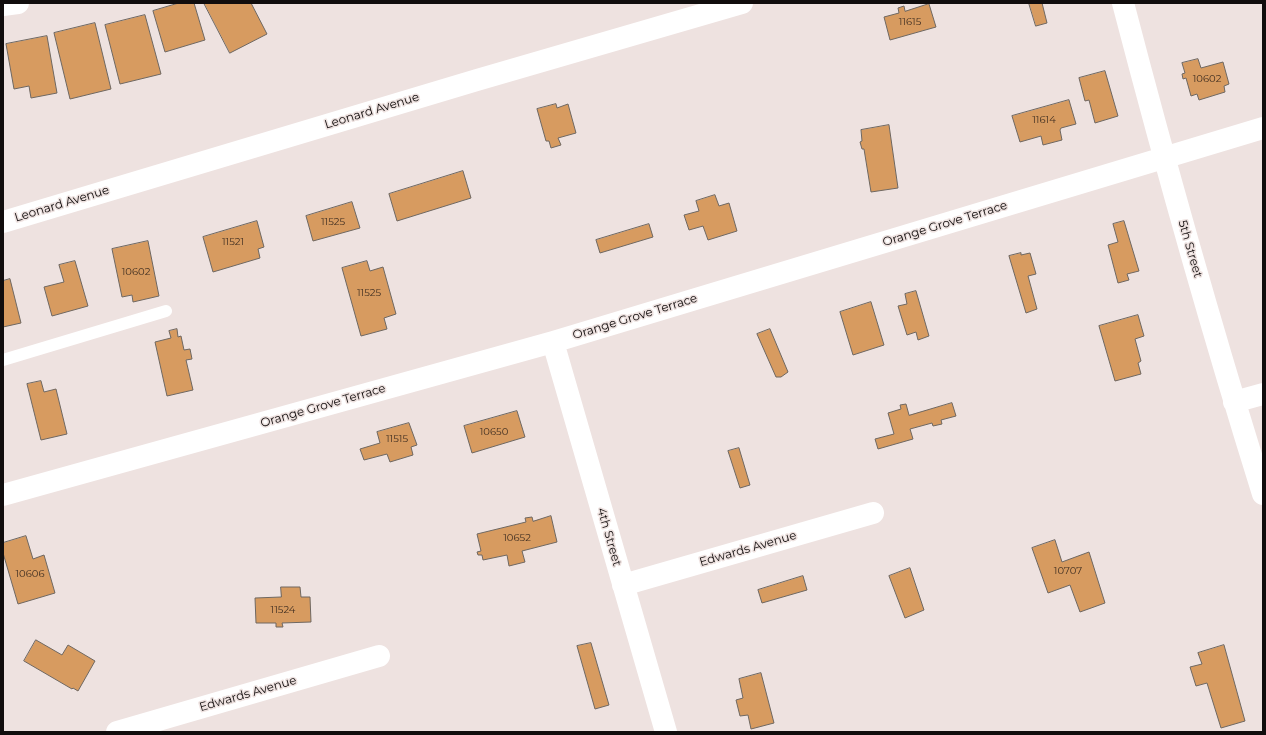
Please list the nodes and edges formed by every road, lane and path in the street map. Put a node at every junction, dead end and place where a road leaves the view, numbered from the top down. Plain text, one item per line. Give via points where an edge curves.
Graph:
1 (18, 3) edge
2 (742, 3) edge
3 (1123, 3) edge
4 (3, 6) edge
5 (1263, 128) edge
6 (1164, 158) junction
7 (3, 222) edge
8 (166, 310) dead end
9 (553, 342) junction
10 (3, 360) edge
11 (1263, 394) edge
12 (1234, 402) junction
13 (1263, 494) edge
14 (3, 495) edge
15 (873, 513) dead end
16 (623, 585) junction
17 (379, 656) dead end
18 (117, 732) edge
19 (666, 732) edge

1 - 4 street
2 - 7 street, Leonard Avenue
3 - 6 street, 5th Street
5 - 6 street, Orange Grove Terrace
6 - 9 street, Orange Grove Terrace
6 - 12 street, 5th Street
8 - 10 lane
9 - 14 street, Orange Grove Terrace
9 - 16 street, 4th Street
11 - 12 street
12 - 13 street, 5th Street
15 - 16 street, Edwards Avenue
16 - 19 street, 4th Street
17 - 18 street, Edwards Avenue

